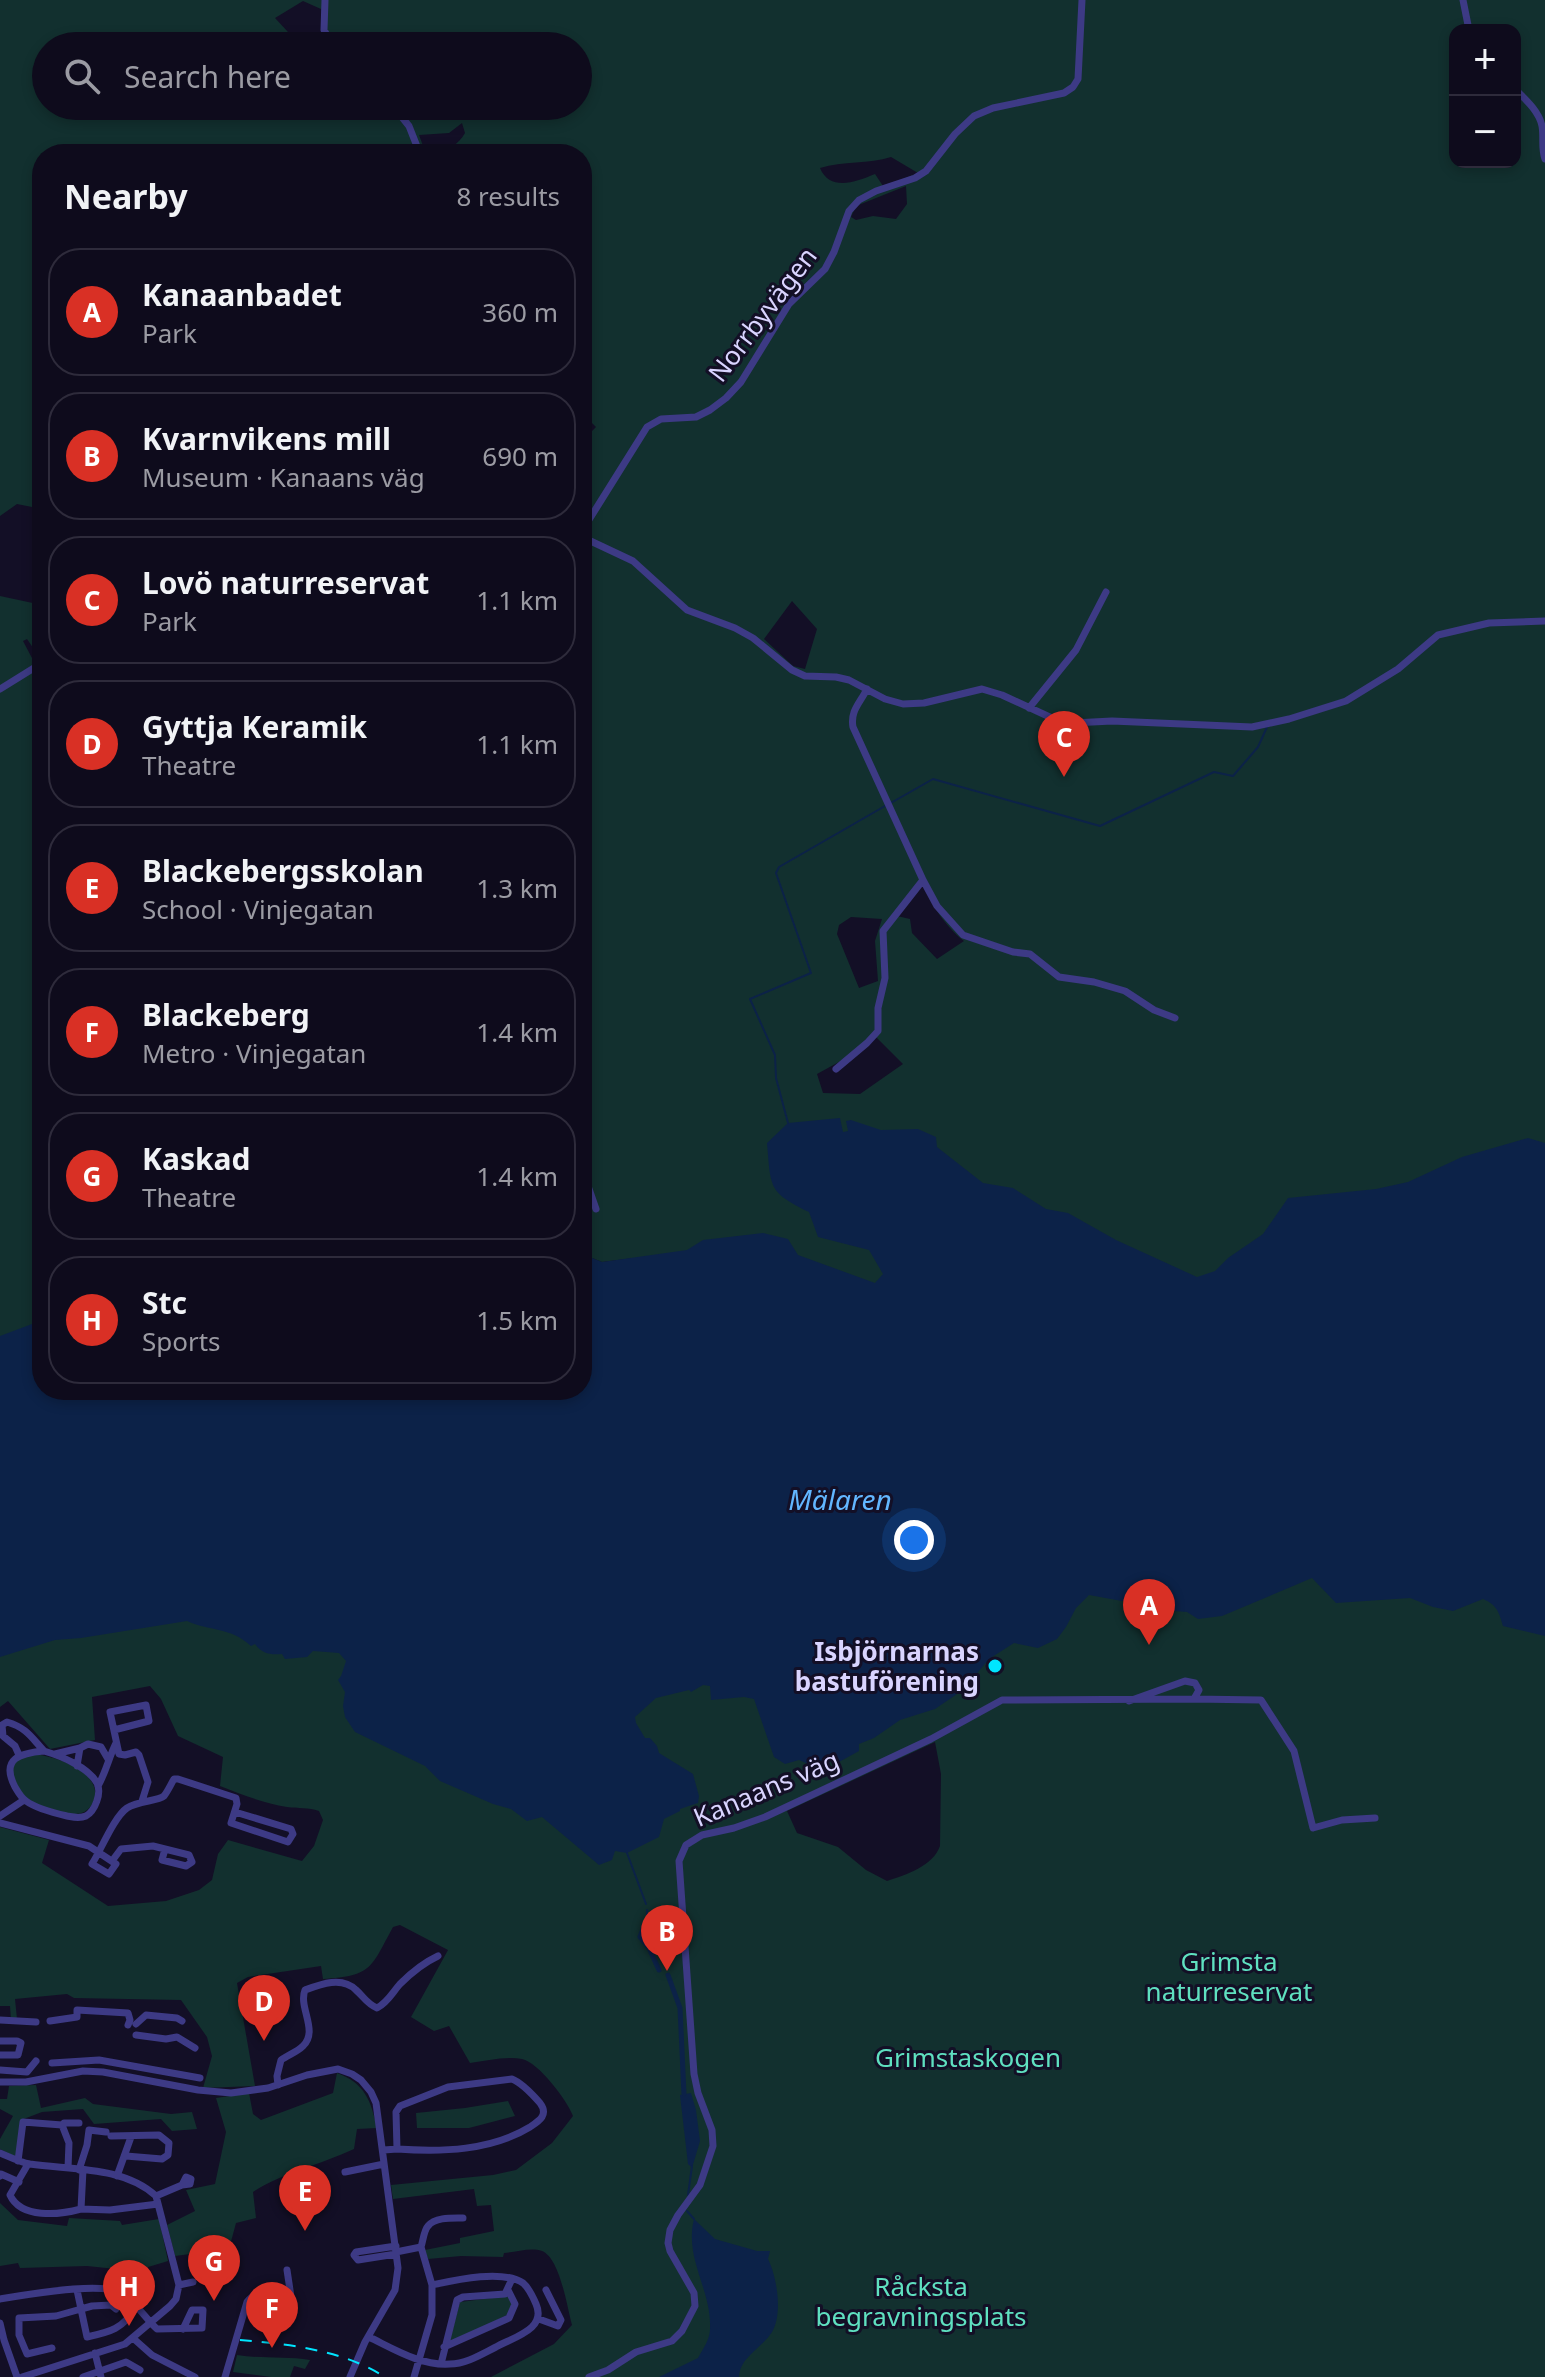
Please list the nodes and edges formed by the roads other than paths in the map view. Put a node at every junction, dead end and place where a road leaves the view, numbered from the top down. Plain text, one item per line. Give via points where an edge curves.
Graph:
1 (325, 0) edge
2 (1082, 0) edge
3 (1463, 0) edge
4 (1467, 24) edge
5 (325, 32) edge
6 (1521, 94) edge
7 (404, 120) edge
8 (416, 144) edge
9 (1545, 159) edge
10 (592, 518) edge
11 (592, 539) edge
12 (1106, 592) dead end
13 (1545, 621) edge
14 (32, 669) edge
15 (0, 689) edge
16 (867, 689) junction
17 (1029, 708) junction
18 (923, 880) junction
19 (1175, 1018) dead end
20 (836, 1069) dead end
21 (592, 1198) edge
22 (596, 1209) dead end
23 (1194, 1699) junction
24 (1129, 1701) junction
25 (114, 1730) junction
26 (116, 1743) junction
27 (80, 1748) junction
28 (44, 1751) junction
29 (54, 1754) junction
30 (19, 1755) junction
31 (108, 1759) junction
32 (5, 1765) edge
33 (77, 1766) junction
34 (98, 1786) junction
35 (24, 1800) junction
36 (142, 1801) junction
37 (235, 1812) junction
38 (0, 1816) edge
39 (1375, 1818) dead end
40 (0, 1823) edge
41 (165, 1849) dead end
42 (100, 1852) junction
43 (112, 1861) junction
44 (438, 1956) dead end
45 (0, 2020) edge
46 (50, 2021) dead end
47 (182, 2021) dead end
48 (36, 2022) dead end
49 (136, 2035) dead end
50 (0, 2041) edge
51 (195, 2048) dead end
52 (0, 2055) edge
53 (36, 2061) dead end
54 (52, 2063) dead end
55 (0, 2070) edge
56 (200, 2078) dead end
57 (0, 2082) edge
58 (278, 2085) junction
59 (79, 2123) dead end
60 (62, 2125) junction
61 (131, 2137) junction
62 (397, 2149) junction
63 (384, 2150) junction
64 (0, 2153) edge
65 (126, 2156) junction
66 (18, 2161) junction
67 (28, 2164) junction
68 (384, 2164) junction
69 (68, 2168) junction
70 (81, 2170) junction
71 (345, 2172) dead end
72 (0, 2176) edge
73 (117, 2176) junction
74 (19, 2182) junction
75 (182, 2185) dead end
76 (157, 2200) junction
77 (81, 2209) junction
78 (463, 2218) dead end
79 (421, 2247) junction
80 (396, 2250) junction
81 (287, 2270) dead end
82 (512, 2279) junction
83 (193, 2282) dead end
84 (179, 2285) junction
85 (432, 2285) junction
86 (77, 2290) junction
87 (508, 2290) junction
88 (546, 2290) dead end
89 (0, 2299) edge
90 (136, 2307) junction
91 (81, 2309) junction
92 (116, 2309) dead end
93 (539, 2319) junction
94 (0, 2323) edge
95 (150, 2323) junction
96 (183, 2329) dead end
97 (369, 2337) junction
98 (134, 2339) junction
99 (444, 2347) junction
100 (52, 2348) dead end
101 (95, 2353) junction
102 (419, 2360) junction
103 (441, 2364) junction
104 (140, 2370) dead end
105 (100, 2374) edge
106 (25, 2376) edge
107 (83, 2377) edge
108 (195, 2377) edge
109 (225, 2377) edge
110 (350, 2377) edge
111 (414, 2377) edge
112 (589, 2377) edge

1 - 5 street
2 - 10 street, Norrbyvägen via 1078,79 1073,87 974,116 926,171 852,206 825,269 789,304 741,382 696,417 661,419 647,427
3 - 4 street
6 - 9 street via 1540,120
7 - 8 street
11 - 16 street via 633,561 687,610 753,638 792,670 849,680
12 - 17 street via 1076,650
13 - 17 street via 1489,623 1438,635 1398,669 1346,701 1252,727 1073,723
14 - 15 street
16 - 17 street via 903,704 982,689
16 - 18 street via 851,718 853,727
18 - 19 street via 963,935 1030,954 1059,977 1125,991
18 - 20 street via 883,931 885,978 878,1031
21 - 22 street
23 - 24 street, Kanaans väg
23 - 24 street, Kanaans väg via 1199,1690 1185,1681
23 - 39 street via 1261,1700 1294,1751 1313,1828
24 - 112 street, Kanaans väg via 1002,1700 765,1817 702,1835 686,1845 679,1861 694,2074 713,2146 700,2185 670,2230 668,2243 694,2293 695,2306 672,2341 636,2352
25 - 25 street via 149,1721 146,1705 110,1712
25 - 26 street
26 - 31 street
26 - 36 street via 119,1754 139,1755 148,1782
27 - 29 street
27 - 31 street via 97,1744
27 - 33 street
28 - 29 street
28 - 30 street
28 - 30 street via 20,1726 7,1722 3,1736
29 - 33 street
30 - 32 street
31 - 34 street
32 - 35 street
33 - 34 street
34 - 35 street via 92,1811 79,1818
35 - 38 street
36 - 37 street via 159,1799 178,1779 236,1798
36 - 42 street via 124,1810
37 - 37 street via 291,1829 293,1834 288,1842 231,1823
40 - 42 street
41 - 43 street via 121,1849
42 - 43 street
42 - 43 street via 92,1864 109,1874 116,1864
44 - 58 street via 421,1965 377,2008 350,1985 332,1981 305,1990 309,2038 281,2060
45 - 48 street
46 - 47 street via 77,2017 77,2010 128,2013 132,2024 146,2015
49 - 51 street via 177,2037
50 - 52 street via 21,2043 18,2055
53 - 55 street via 27,2072
54 - 56 street via 99,2060
57 - 58 street via 83,2071 231,2093
58 - 63 street via 332,2069 352,2074 376,2103
59 - 60 street
60 - 66 street via 23,2122
60 - 69 street
61 - 65 street
61 - 65 street via 159,2135 169,2143 168,2155
61 - 70 street via 89,2130
62 - 62 street via 397,2109 448,2087 512,2079 543,2108 540,2120 501,2142 433,2151
62 - 63 street
63 - 68 street
64 - 66 street
65 - 73 street
66 - 67 street
67 - 69 street
67 - 74 street
68 - 71 street
68 - 80 street
69 - 70 street
70 - 73 street
70 - 77 street
72 - 74 street
73 - 76 street via 135,2182
74 - 77 street via 6,2193 24,2210
75 - 76 street
76 - 77 street via 110,2210
76 - 84 street
78 - 79 street via 430,2224
79 - 80 street
79 - 85 street
80 - 80 street via 356,2252 354,2255 358,2260
80 - 97 street via 395,2290
81 - 109 street via 293,2310 270,2292 251,2297
82 - 85 street via 483,2275
82 - 87 street
82 - 93 street via 525,2284
83 - 84 street
84 - 95 street via 176,2299
85 - 102 street via 432,2315
86 - 89 street
86 - 90 street via 110,2288
86 - 91 street
87 - 99 street via 515,2304 509,2318
87 - 99 street via 457,2300
88 - 93 street via 561,2320 558,2326
90 - 91 street via 113,2331 87,2337
90 - 95 street
91 - 92 street
91 - 100 street via 19,2318 27,2354
93 - 103 street via 465,2362
94 - 106 street
95 - 96 street via 157,2329
95 - 98 street
97 - 102 street
97 - 110 street
98 - 101 street
98 - 108 street via 152,2355
99 - 103 street
101 - 105 street
101 - 106 street
102 - 103 street
102 - 111 street
104 - 105 street via 126,2362
105 - 107 street

